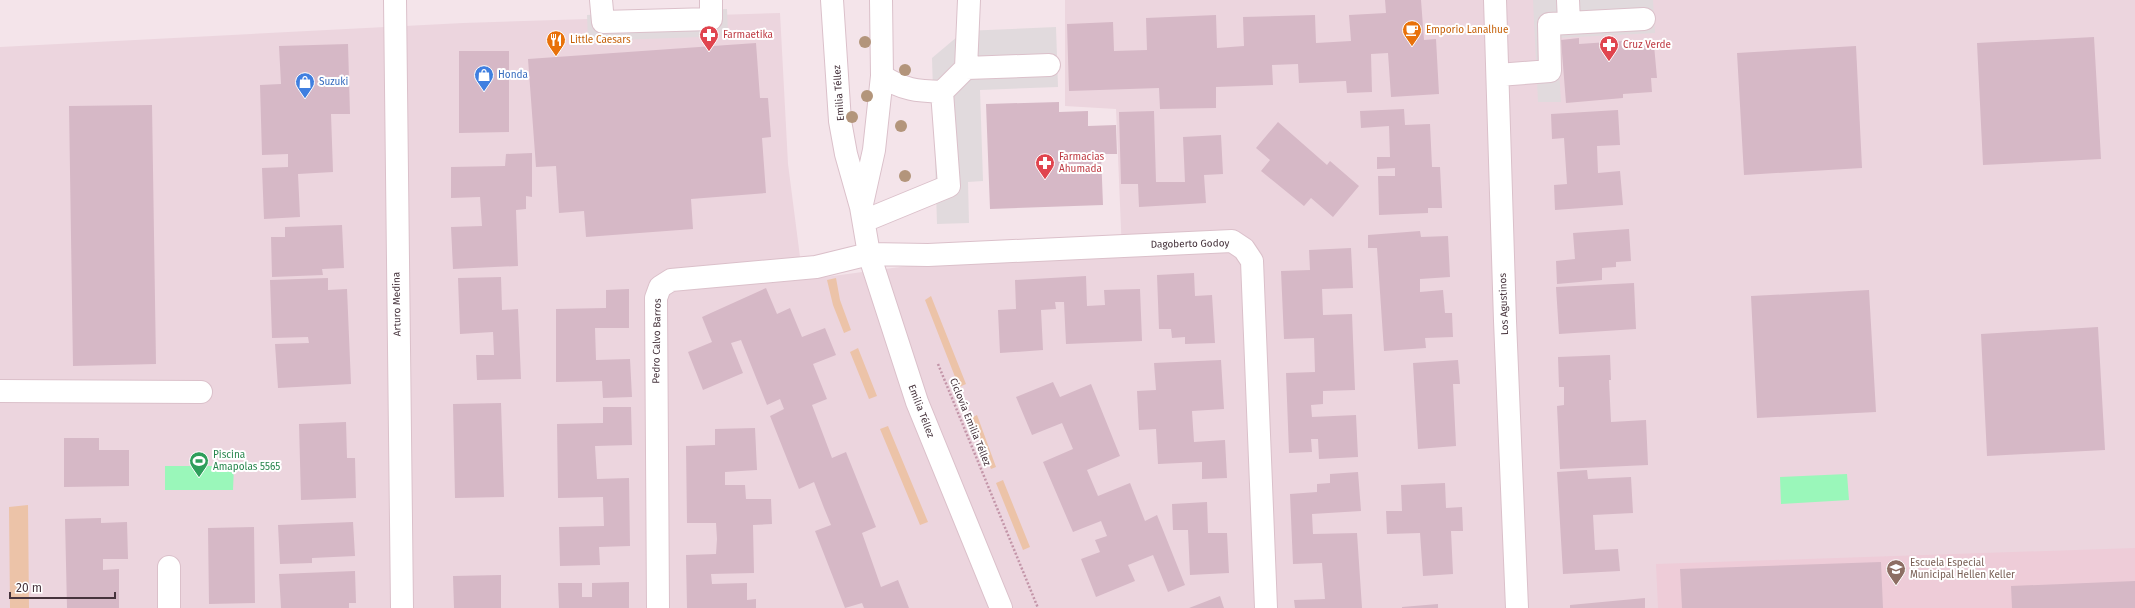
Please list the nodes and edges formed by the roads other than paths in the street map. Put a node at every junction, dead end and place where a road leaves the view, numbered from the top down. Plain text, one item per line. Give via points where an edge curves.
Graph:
1 (396, 0) edge
2 (601, 0) edge
3 (711, 0) edge
4 (832, 0) edge
5 (881, 0) edge
6 (969, 0) edge
7 (1495, 0) edge
8 (1568, 0) edge
9 (1644, 19) dead end
10 (1569, 23) junction
11 (1049, 65) dead end
12 (966, 68) junction
13 (1498, 75) junction
14 (882, 76) junction
15 (942, 92) junction
16 (862, 214) junction
17 (869, 254) junction
18 (0, 391) edge
19 (201, 392) dead end
20 (169, 567) dead end
21 (169, 608) edge
22 (402, 608) edge
23 (658, 608) edge
24 (1001, 608) edge
25 (1266, 608) edge
26 (1517, 608) edge

1 - 22 street, Arturo Medina
2 - 3 street via 603,22 711,19
4 - 16 street, Emilia Téllez via 840,122
5 - 14 street, Emilia Téllez
6 - 12 street
7 - 13 street, Los Agustinos
8 - 10 street
9 - 10 street
10 - 13 street via 1549,24 1550,72
11 - 12 street
12 - 15 street
13 - 26 street, Los Agustinos
14 - 15 street via 915,91
14 - 16 street, Emilia Téllez via 874,150
15 - 16 street via 950,186
16 - 17 street, Emilia Téllez
17 - 23 street, Pedro Calvo Barros via 816,267 671,280 660,287 656,298
17 - 24 street, Emilia Téllez via 917,402
17 - 25 street, Dagoberto Godoy via 928,255 1232,242 1244,249 1252,261
18 - 19 street
20 - 21 street

